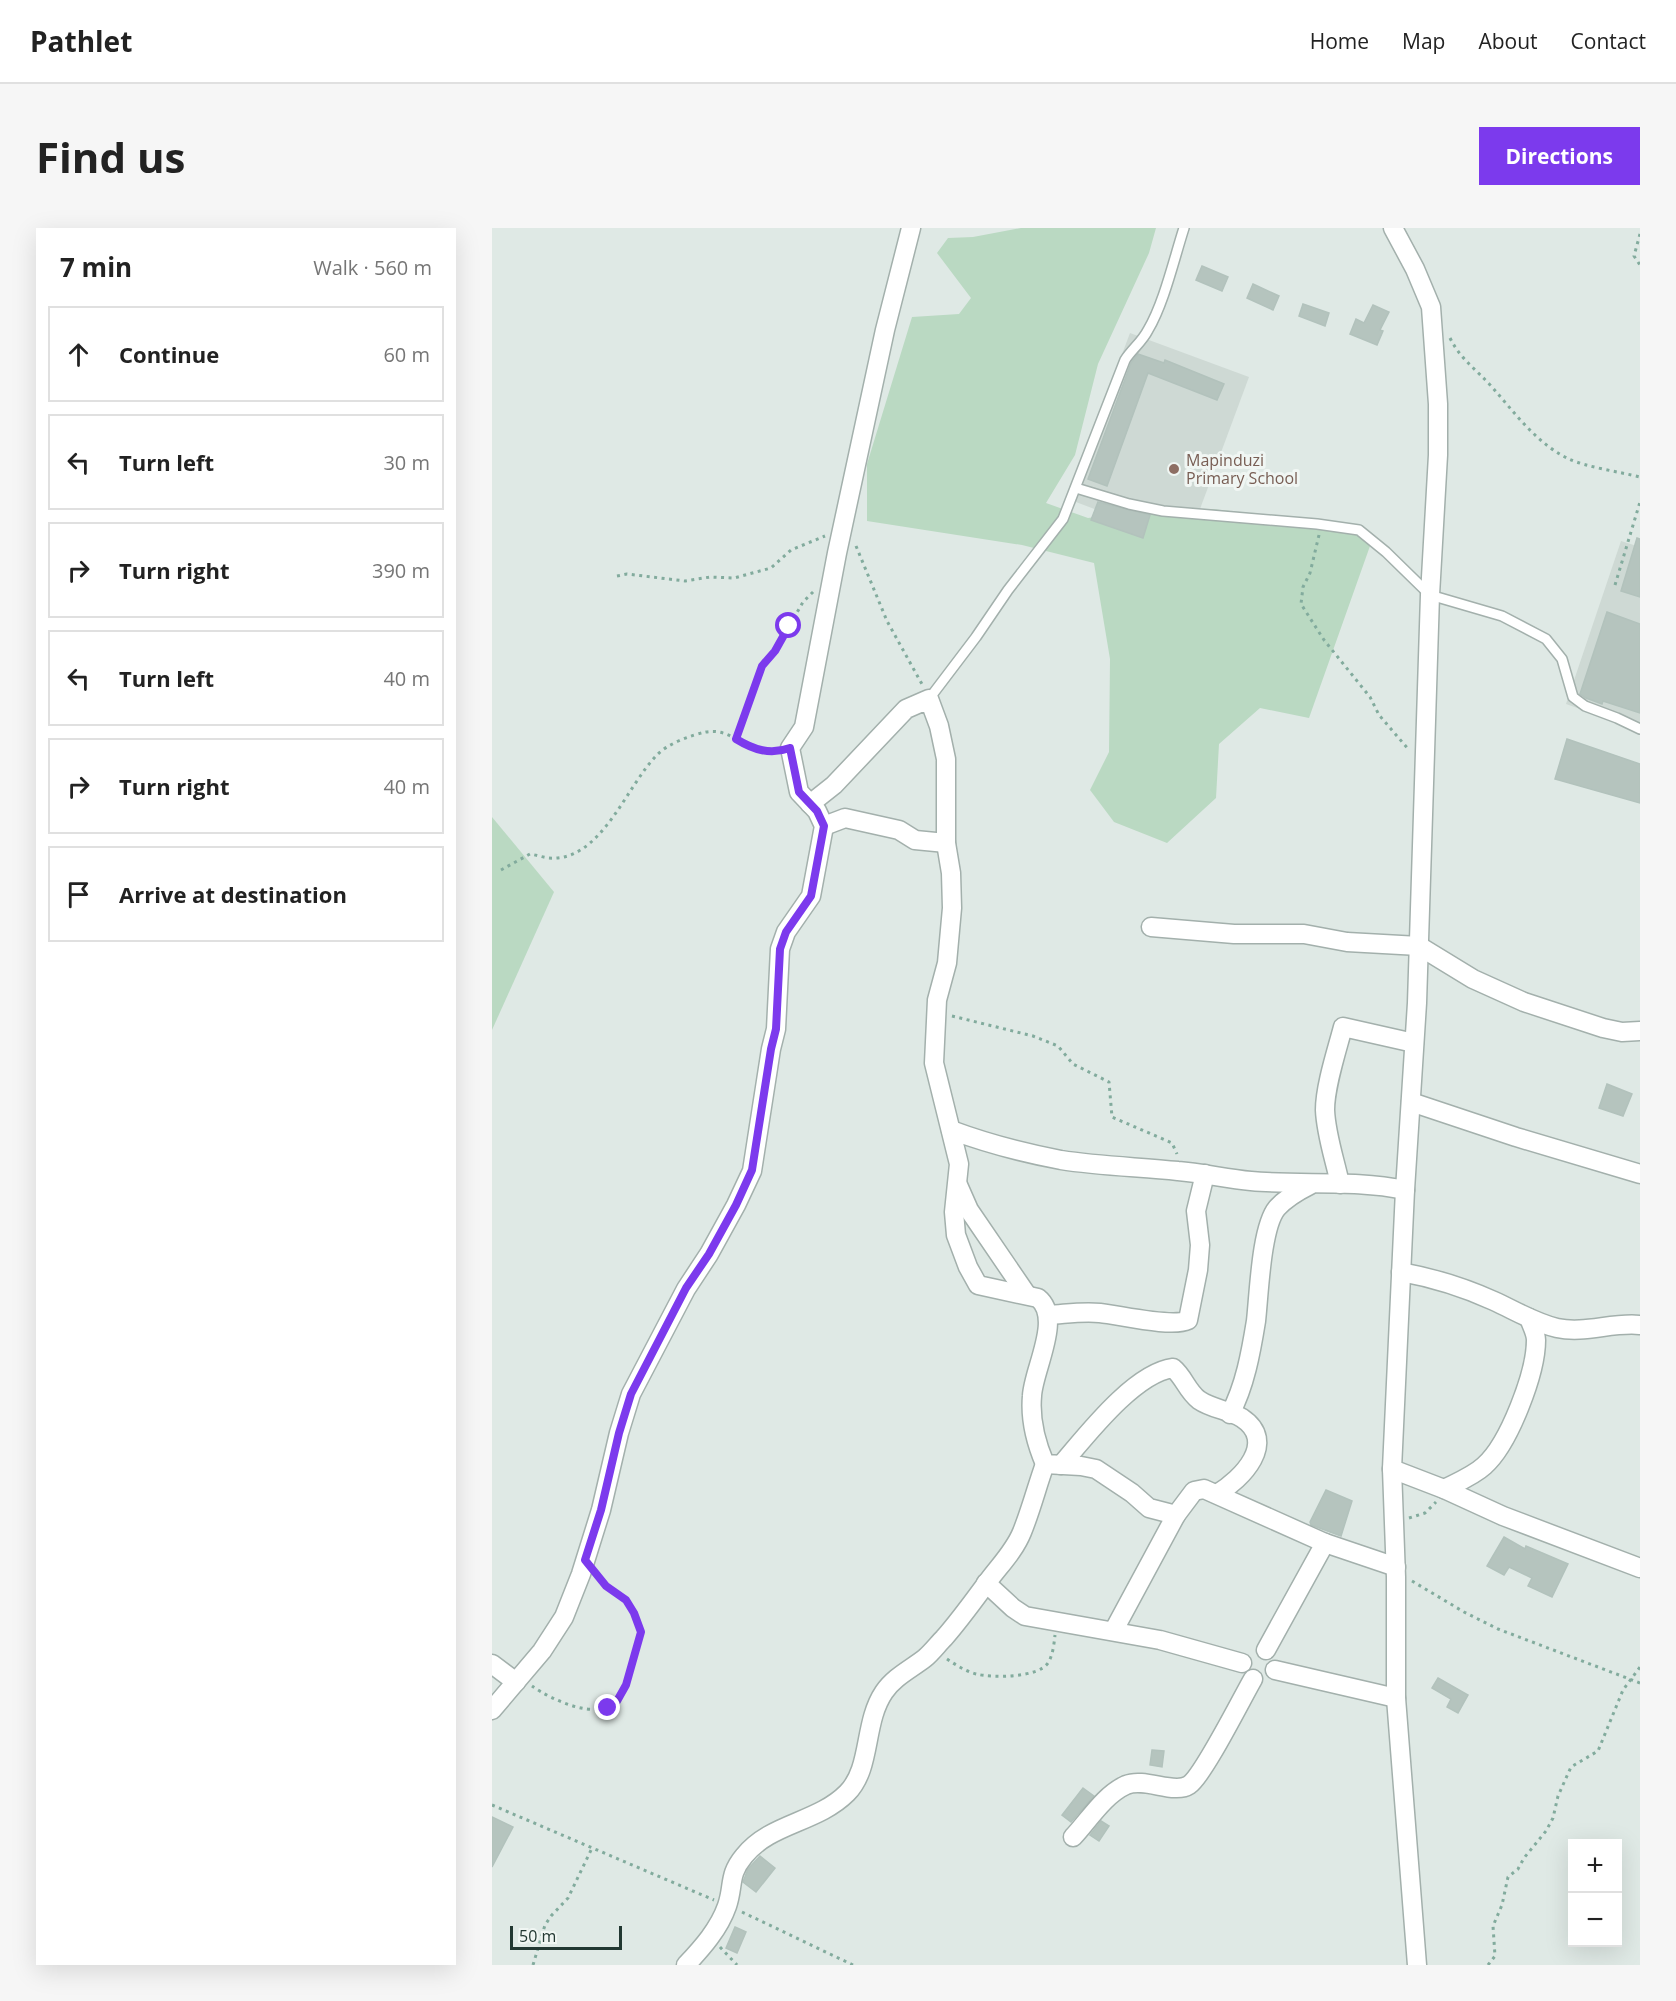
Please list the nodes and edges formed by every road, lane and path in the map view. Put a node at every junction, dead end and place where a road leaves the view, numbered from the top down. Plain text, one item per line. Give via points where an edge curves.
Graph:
1 (910, 228) edge
2 (1184, 228) edge
3 (1394, 228) edge
4 (1640, 234) edge
5 (1640, 265) edge
6 (1448, 334) dead end
7 (1640, 477) edge
8 (1076, 488) junction
9 (1640, 502) edge
10 (1322, 524) junction
11 (843, 529) junction
12 (855, 545) dead end
13 (834, 573) junction
14 (617, 576) dead end
15 (1615, 585) dead end
16 (1430, 595) junction
17 (929, 699) junction
18 (1640, 729) edge
19 (736, 739) junction
20 (790, 748) junction
21 (1424, 769) junction
22 (810, 804) junction
23 (824, 826) junction
24 (946, 843) junction
25 (501, 870) dead end
26 (1151, 927) dead end
27 (1419, 946) junction
28 (936, 1013) junction
29 (1640, 1031) edge
30 (1414, 1043) junction
31 (1411, 1102) junction
32 (951, 1130) junction
33 (1200, 1173) junction
34 (1640, 1174) edge
35 (957, 1184) junction
36 (1340, 1184) junction
37 (1310, 1185) junction
38 (1405, 1190) junction
39 (1401, 1272) junction
40 (1027, 1295) junction
41 (1048, 1315) junction
42 (1529, 1318) junction
43 (1640, 1325) edge
44 (1230, 1414) junction
45 (1053, 1464) junction
46 (1392, 1469) junction
47 (1444, 1489) junction
48 (1217, 1494) junction
49 (1176, 1515) junction
50 (1395, 1521) junction
51 (1325, 1543) junction
52 (585, 1560) junction
53 (1640, 1568) edge
54 (1396, 1572) junction
55 (986, 1583) junction
56 (1054, 1621) junction
57 (1114, 1630) junction
58 (932, 1650) junction
59 (1266, 1650) junction
60 (1242, 1663) junction
61 (492, 1664) edge
62 (1640, 1667) edge
63 (1275, 1670) junction
64 (1631, 1678) junction
65 (1253, 1679) junction
66 (517, 1680) junction
67 (1640, 1683) edge
68 (1396, 1698) junction
69 (492, 1710) edge
70 (492, 1805) edge
71 (1073, 1837) dead end
72 (592, 1848) junction
73 (727, 1905) junction
74 (709, 1938) junction
75 (533, 1965) edge
76 (686, 1965) edge
77 (737, 1965) edge
78 (853, 1965) edge
79 (1417, 1965) edge
80 (1488, 1965) edge

1 - 11 street
2 - 8 lane via 1150,328 1125,360
3 - 16 street via 1431,307 1438,455
4 - 5 path via 1634,256
6 - 7 path via 1457,352 1541,440 1570,459
8 - 10 lane via 1163,511
8 - 17 lane via 1064,519
9 - 15 path
10 - 16 lane via 1359,530
10 - 21 path via 1300,604
11 - 13 street
11 - 14 path via 791,550 771,568 734,578 685,581 650,575
12 - 17 path via 887,621
13 - 19 path via 808,595 762,666
13 - 20 street via 804,727
16 - 18 lane via 1502,616 1546,639 1562,659 1573,697
16 - 21 street
17 - 22 street via 906,709
17 - 24 street via 946,759
19 - 20 path via 764,751
19 - 25 path via 724,732 687,737 658,754 591,844 567,856 530,854
20 - 22 street via 799,792
21 - 27 street
22 - 23 street
23 - 24 street via 845,818 899,830 915,840
23 - 52 street via 811,896 786,932 780,949 776,1029 752,1170 631,1394
24 - 28 street via 952,908
26 - 27 street via 1234,934 1304,934 1347,942
27 - 29 street via 1473,980 1524,1002 1603,1028
27 - 30 street
28 - 32 street via 934,1063
28 - 33 path via 1033,1036 1058,1046 1073,1064 1108,1082 1112,1117 1172,1143 1178,1158
30 - 31 street
30 - 36 street via 1343,1026 1325,1107
31 - 34 street
31 - 38 street
32 - 33 street via 976,1140 1060,1160
32 - 35 street via 959,1164
33 - 37 street
33 - 41 street via 1196,1211 1198,1270 1188,1320 1159,1321 1077,1312
35 - 40 street via 969,1210
35 - 40 street via 956,1235 976,1282 983,1288
36 - 37 street
36 - 38 street
37 - 44 street via 1280,1205 1269,1224 1243,1385
38 - 39 street
39 - 42 street via 1456,1285
39 - 46 street
40 - 41 street via 1042,1302
41 - 45 street via 1031,1416
42 - 43 street via 1574,1330
42 - 47 street via 1536,1338 1531,1372 1503,1443 1485,1465
44 - 45 street via 1193,1396 1179,1373 1167,1369 1121,1399
44 - 48 street via 1253,1428 1258,1445 1238,1478
45 - 49 street via 1096,1469 1149,1508
45 - 55 street via 1009,1556
46 - 47 street
46 - 50 street
47 - 50 path via 1425,1513
47 - 53 street
48 - 49 street via 1204,1489 1194,1491
48 - 51 street
49 - 57 street
50 - 54 street
51 - 54 street
51 - 59 street
52 - 66 street via 564,1617
52 - 66 path via 606,1586 626,1600 641,1632 626,1685 617,1701 608,1708 589,1710
54 - 64 path via 1498,1629
54 - 68 street
55 - 56 street via 1025,1616
55 - 58 street
56 - 57 street
56 - 58 path via 1054,1648 1048,1664 1039,1671 999,1676 978,1674
57 - 60 street
58 - 73 street via 883,1694 855,1783 820,1813 756,1841 732,1873
59 - 60 street via 1250,1650
59 - 63 street via 1272,1654
60 - 65 street via 1243,1672
61 - 66 street
62 - 64 path
63 - 65 street via 1263,1680
63 - 68 street
64 - 67 path
64 - 80 path via 1598,1751 1571,1767 1546,1832 1508,1877 1493,1926 1495,1956
65 - 71 street via 1189,1785 1126,1785 1105,1801
66 - 69 street
68 - 79 street
70 - 72 path
72 - 73 path
72 - 75 path via 568,1898 545,1925
73 - 74 street
73 - 78 path
74 - 76 street
74 - 77 path

